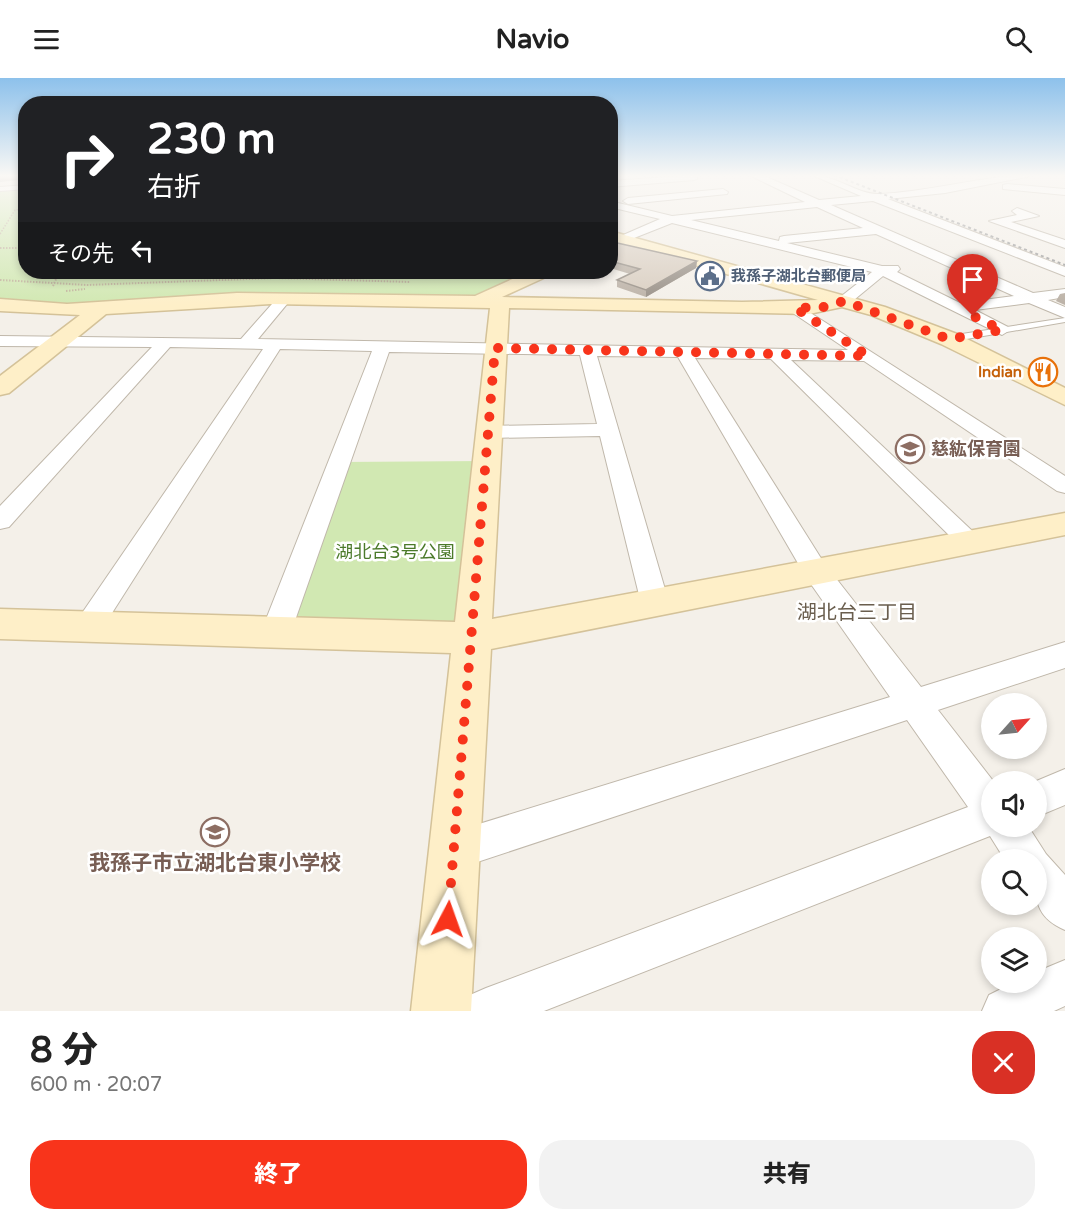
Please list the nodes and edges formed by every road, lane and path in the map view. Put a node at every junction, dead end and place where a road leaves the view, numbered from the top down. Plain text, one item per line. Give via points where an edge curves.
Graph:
1 (10, 219) edge
2 (671, 219) junction
3 (675, 219) edge
4 (851, 219) edge
5 (929, 219) edge
6 (1014, 219) edge
7 (876, 230) junction
8 (0, 234) edge
9 (618, 238) edge
10 (618, 240) edge
11 (766, 242) junction
12 (1065, 244) edge
13 (0, 248) edge
14 (18, 248) edge
15 (1015, 252) junction
16 (950, 262) junction
17 (927, 265) dead end
18 (904, 267) dead end
19 (882, 270) junction
20 (1065, 272) edge
21 (56, 279) edge
22 (529, 279) edge
23 (53, 286) dead end
24 (1065, 293) edge
25 (285, 298) junction
26 (1032, 298) junction
27 (844, 301) junction
28 (487, 302) junction
29 (0, 305) edge
30 (103, 307) junction
31 (795, 308) junction
32 (959, 308) junction
33 (1065, 313) edge
34 (1065, 320) edge
35 (1002, 330) junction
36 (949, 339) junction
37 (60, 340) junction
38 (0, 341) edge
39 (166, 342) junction
40 (246, 343) junction
41 (275, 344) junction
42 (383, 346) junction
43 (495, 348) junction
44 (587, 350) junction
45 (683, 352) junction
46 (774, 353) junction
47 (868, 356) junction
48 (0, 388) edge
49 (1064, 397) edge
50 (609, 430) junction
51 (488, 432) junction
52 (1065, 486) edge
53 (1, 519) edge
54 (1065, 524) edge
55 (971, 542) junction
56 (815, 570) junction
57 (655, 603) junction
58 (0, 624) edge
59 (87, 627) junction
60 (276, 632) junction
61 (470, 638) junction
62 (1065, 655) edge
63 (914, 705) junction
64 (1065, 787) edge
65 (981, 794) edge
66 (1047, 794) edge
67 (981, 820) edge
68 (453, 851) junction
69 (1047, 885) edge
70 (1065, 909) edge
71 (1065, 982) edge
72 (441, 1011) edge
73 (486, 1011) edge
74 (1005, 1011) edge

1 - 8 path
2 - 3 street
2 - 9 street
2 - 11 street
4 - 7 street
5 - 15 street
6 - 12 street via 995,221
7 - 11 street
7 - 16 street
10 - 27 street
11 - 19 street
13 - 14 path
15 - 16 street
15 - 20 street
16 - 17 street
16 - 26 street
18 - 19 street
19 - 27 street
19 - 32 street
21 - 23 path
22 - 28 street
24 - 26 street
25 - 28 street
25 - 30 street
25 - 40 street
26 - 32 street
26 - 33 street
27 - 31 street via 824,307
27 - 36 street
28 - 31 street
28 - 43 street
29 - 30 street via 29,309
30 - 37 street
31 - 47 street
32 - 35 street
34 - 35 lane
35 - 36 lane
36 - 49 street
37 - 38 street
37 - 39 street
37 - 48 street
39 - 40 street
39 - 53 street
40 - 41 street
41 - 42 street
41 - 59 street
42 - 43 street
42 - 60 street
43 - 44 street
43 - 51 street
44 - 45 street
44 - 50 street
45 - 46 street
45 - 56 street
46 - 47 street
46 - 55 street
47 - 52 street
50 - 51 street
50 - 57 street
51 - 61 street
54 - 55 street
55 - 56 street
56 - 57 street
56 - 63 street
57 - 61 street
58 - 59 street
59 - 60 street
60 - 61 street
61 - 68 street
62 - 63 street
63 - 65 street
63 - 68 street
64 - 66 street
67 - 73 street
68 - 72 street
69 - 70 street
71 - 74 street

